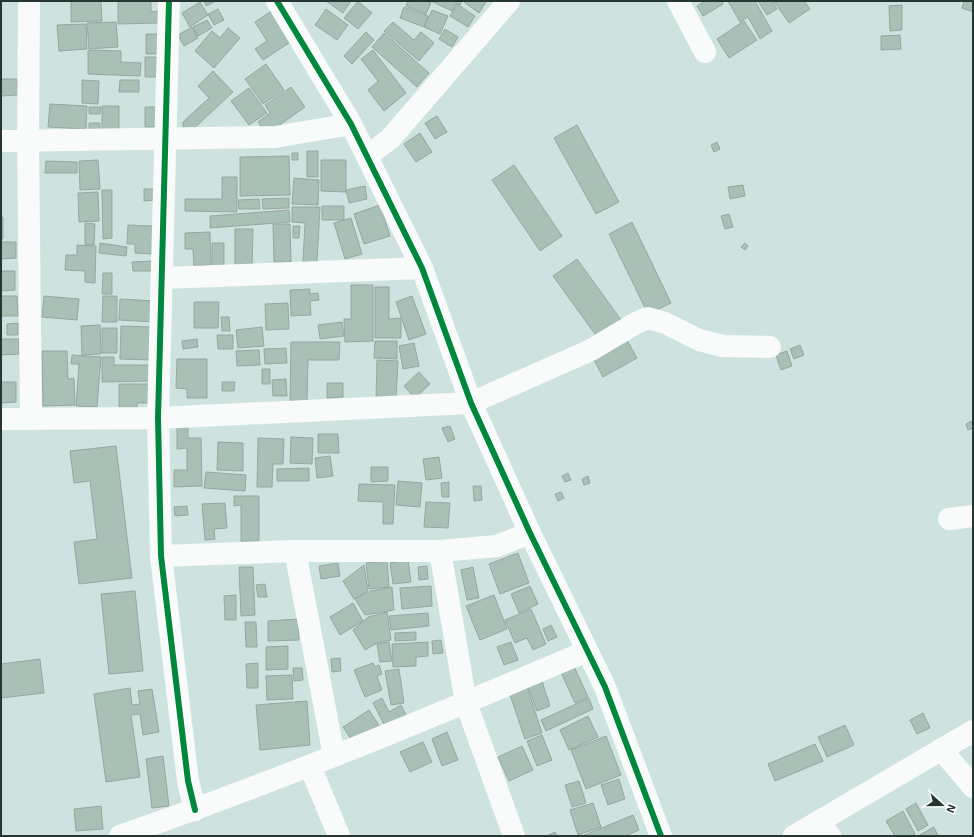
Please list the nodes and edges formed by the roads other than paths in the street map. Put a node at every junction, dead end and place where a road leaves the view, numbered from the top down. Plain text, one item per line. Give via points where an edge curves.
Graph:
1 (29, 1) edge
2 (169, 1) edge
3 (277, 1) edge
4 (509, 1) edge
5 (678, 1) edge
6 (705, 52) dead end
7 (352, 124) junction
8 (166, 139) junction
9 (1, 141) edge
10 (28, 141) junction
11 (367, 156) junction
12 (422, 268) junction
13 (163, 278) junction
14 (770, 347) dead end
15 (472, 403) junction
16 (158, 418) junction
17 (1, 419) edge
18 (31, 419) junction
19 (973, 516) edge
20 (949, 519) dead end
21 (530, 533) junction
22 (295, 551) junction
23 (440, 551) junction
24 (161, 556) junction
25 (587, 651) junction
26 (466, 703) junction
27 (973, 730) edge
28 (941, 749) junction
29 (334, 756) junction
30 (310, 766) junction
31 (973, 787) edge
32 (195, 810) junction
33 (824, 829) edge
34 (120, 836) edge
35 (339, 836) edge
36 (514, 836) edge
37 (661, 836) edge
38 (794, 836) edge

1 - 10 street
2 - 8 street
3 - 7 street
4 - 11 street via 390,138
5 - 6 street
7 - 8 street via 275,137
7 - 11 street
8 - 10 street
8 - 13 street
9 - 10 street
10 - 18 street
11 - 12 street
12 - 13 street
12 - 15 street
13 - 16 street
14 - 15 street via 723,346 700,340 665,323 648,318 591,350
15 - 16 street
15 - 21 street
16 - 18 street
16 - 24 street
17 - 18 street
19 - 20 street
21 - 23 street via 497,546
21 - 25 street
22 - 23 street
22 - 24 street
22 - 29 street
23 - 26 street
24 - 32 street via 188,781
25 - 26 street
25 - 37 street via 605,687
26 - 29 street
26 - 36 street
27 - 28 street
28 - 31 street
28 - 33 street
29 - 30 street
30 - 32 street
30 - 35 street
32 - 34 street
33 - 38 street

